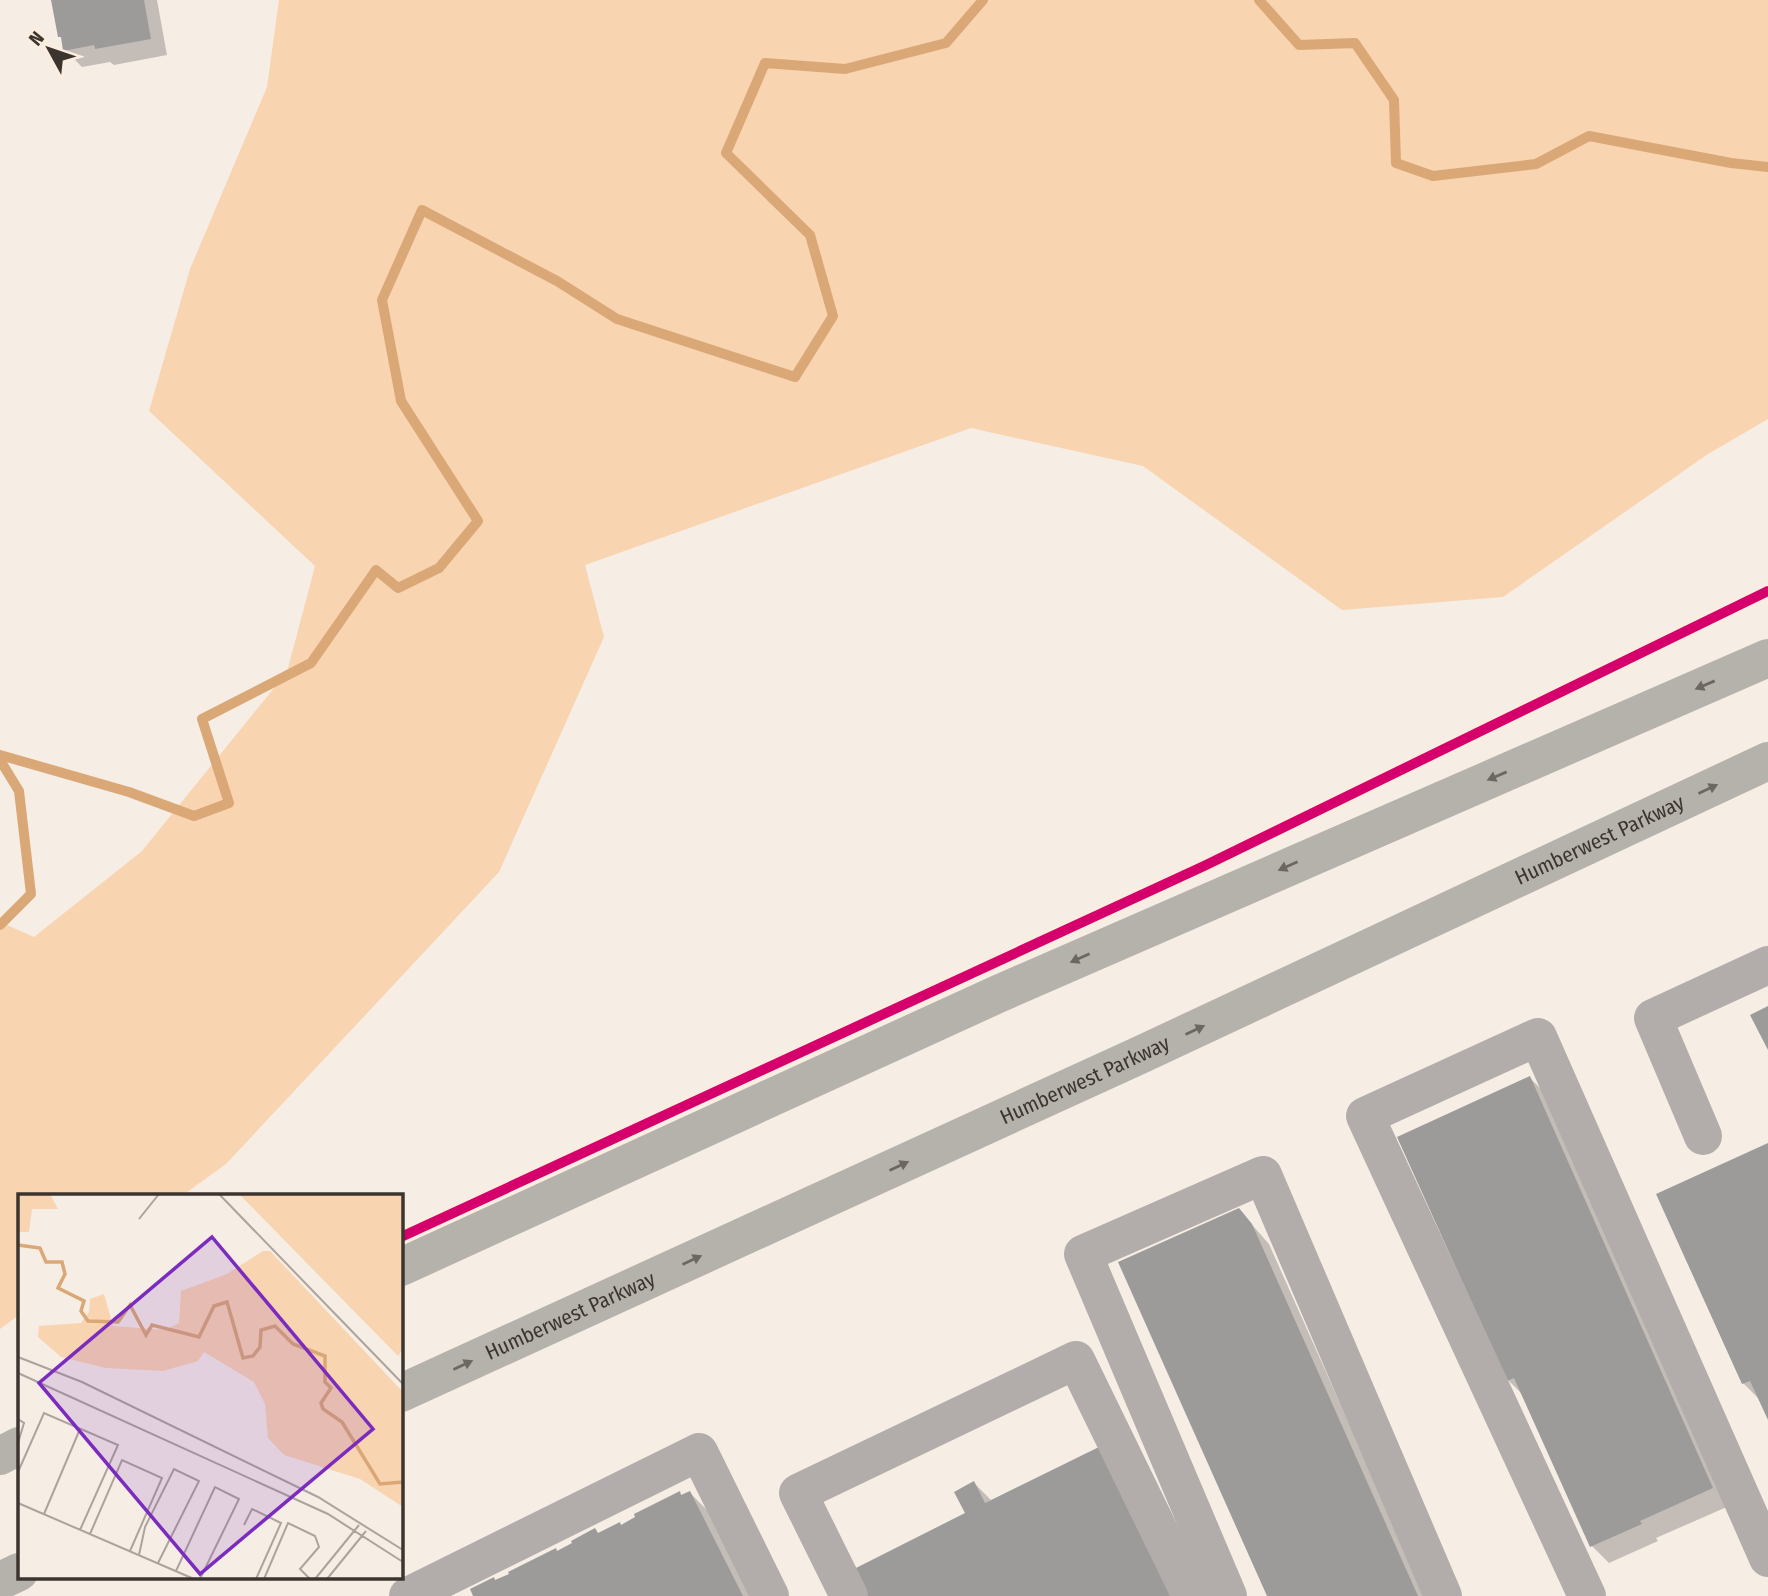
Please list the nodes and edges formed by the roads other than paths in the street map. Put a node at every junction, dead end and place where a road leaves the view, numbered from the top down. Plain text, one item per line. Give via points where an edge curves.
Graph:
1 (1768, 658) edge
2 (1768, 761) edge
3 (1768, 965) edge
4 (1703, 1136) dead end
5 (402, 1267) edge
6 (402, 1393) edge
7 (18, 1447) edge
8 (0, 1456) edge
9 (1768, 1558) edge
10 (18, 1572) edge
11 (0, 1581) edge
12 (428, 1592) edge
13 (769, 1596) edge
14 (849, 1596) edge
15 (1191, 1596) edge
16 (1228, 1596) edge
17 (1443, 1596) edge
18 (1587, 1596) edge

1 -> 5 main road via 998,993
6 -> 2 main road, Humberwest Parkway
3 - 4 lane via 1653,1018
7 - 8 main road
9 - 18 lane via 1538,1037 1365,1116
10 - 11 main road
12 - 13 lane via 699,1452
14 - 15 lane via 798,1493 1076,1360
16 - 17 lane via 1083,1254 1263,1175

